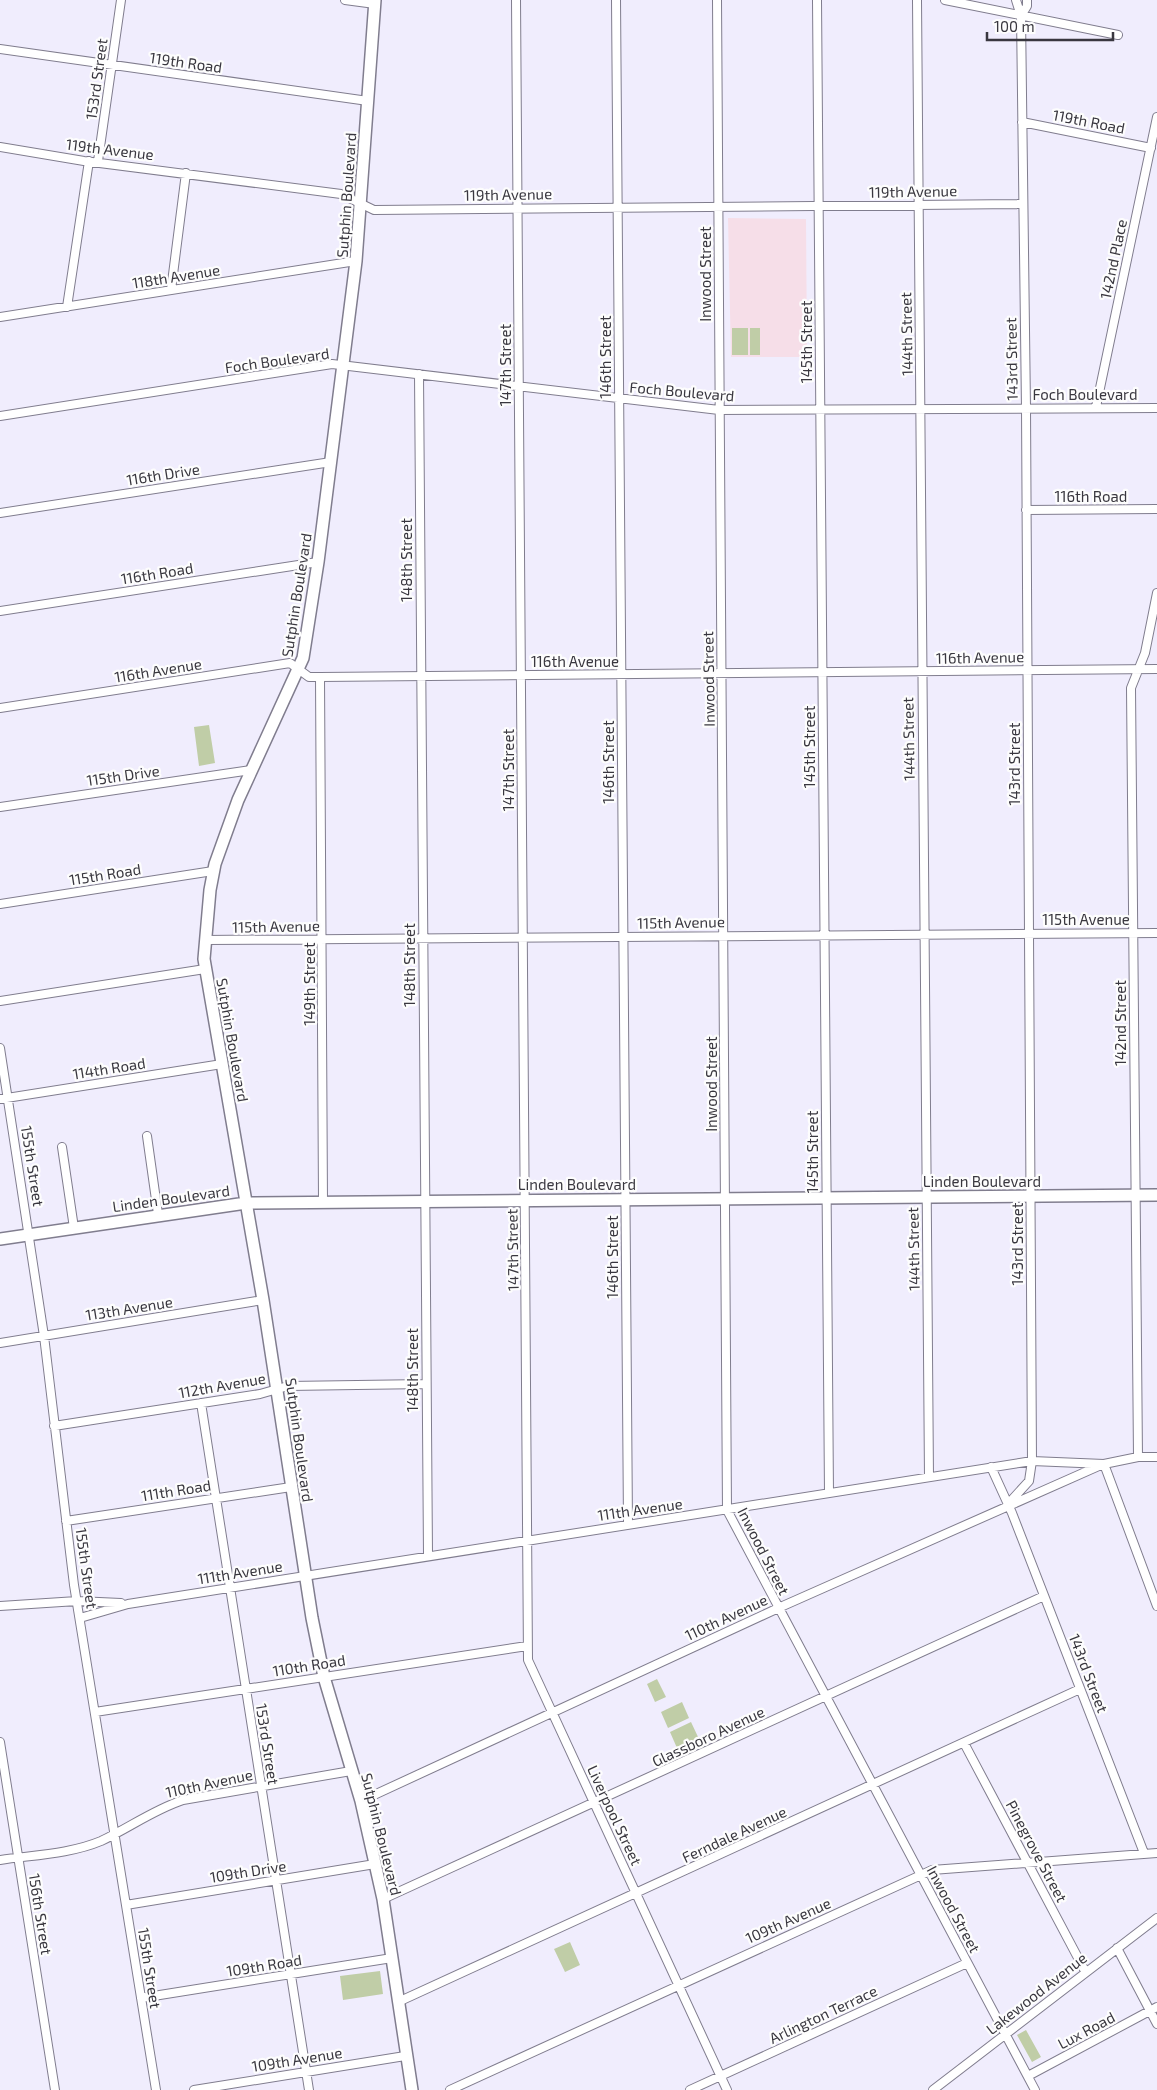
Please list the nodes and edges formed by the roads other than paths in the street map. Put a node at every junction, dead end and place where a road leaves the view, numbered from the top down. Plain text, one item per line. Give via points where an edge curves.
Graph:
1 (121, 0) edge
2 (345, 0) edge
3 (516, 0) edge
4 (616, 0) edge
5 (716, 0) edge
6 (817, 0) edge
7 (917, 0) edge
8 (945, 0) edge
9 (1016, 0) edge
10 (1027, 0) edge
11 (375, 2) edge
12 (1021, 16) junction
13 (1118, 35) dead end
14 (0, 49) edge
15 (112, 65) junction
16 (368, 101) junction
17 (1157, 117) edge
18 (1022, 122) junction
19 (0, 147) edge
20 (1151, 148) junction
21 (93, 161) junction
22 (186, 173) junction
23 (361, 204) junction
24 (1023, 204) junction
25 (919, 205) junction
26 (718, 206) junction
27 (818, 206) junction
28 (618, 207) junction
29 (517, 208) junction
30 (356, 261) junction
31 (171, 290) junction
32 (67, 306) junction
33 (0, 317) edge
34 (344, 366) junction
35 (419, 374) junction
36 (519, 386) junction
37 (619, 399) junction
38 (1096, 407) junction
39 (1026, 408) junction
40 (1157, 408) edge
41 (921, 409) junction
42 (719, 410) junction
43 (820, 410) junction
44 (0, 416) edge
45 (331, 462) junction
46 (1157, 509) edge
47 (1026, 510) junction
48 (0, 513) edge
49 (318, 562) junction
50 (1157, 593) edge
51 (0, 611) edge
52 (1137, 669) junction
53 (299, 670) junction
54 (1157, 670) edge
55 (1027, 671) junction
56 (921, 672) junction
57 (822, 673) junction
58 (621, 674) junction
59 (722, 674) junction
60 (521, 675) junction
61 (420, 676) junction
62 (320, 677) junction
63 (0, 708) edge
64 (251, 770) junction
65 (0, 806) edge
66 (213, 871) junction
67 (0, 904) edge
68 (1157, 932) edge
69 (925, 933) junction
70 (1029, 933) junction
71 (1133, 933) junction
72 (824, 934) junction
73 (724, 936) junction
74 (623, 937) junction
75 (423, 938) junction
76 (523, 938) junction
77 (322, 939) junction
78 (205, 940) junction
79 (205, 969) junction
80 (0, 1001) edge
81 (0, 1048) edge
82 (222, 1064) junction
83 (4, 1098) edge
84 (147, 1136) dead end
85 (62, 1147) dead end
86 (1135, 1195) junction
87 (1157, 1195) edge
88 (926, 1196) junction
89 (1031, 1196) junction
90 (826, 1197) junction
91 (726, 1198) junction
92 (625, 1199) junction
93 (425, 1200) junction
94 (525, 1200) junction
95 (323, 1201) junction
96 (246, 1203) junction
97 (158, 1214) junction
98 (74, 1228) junction
99 (29, 1235) junction
100 (0, 1239) edge
101 (263, 1300) junction
102 (44, 1336) junction
103 (0, 1343) edge
104 (426, 1384) junction
105 (278, 1388) junction
106 (201, 1403) junction
107 (54, 1426) junction
108 (1138, 1457) junction
109 (1157, 1457) edge
110 (1032, 1460) junction
111 (1104, 1464) junction
112 (991, 1467) junction
113 (929, 1477) junction
114 (291, 1487) junction
115 (829, 1493) junction
116 (216, 1498) junction
117 (1008, 1504) junction
118 (727, 1510) junction
119 (66, 1521) junction
120 (628, 1524) junction
121 (528, 1540) junction
122 (428, 1555) junction
123 (305, 1576) junction
124 (230, 1588) junction
125 (1044, 1596) junction
126 (77, 1601) junction
127 (128, 1604) junction
128 (0, 1606) edge
129 (1157, 1606) edge
130 (778, 1608) junction
131 (80, 1618) junction
132 (527, 1646) junction
133 (324, 1676) junction
134 (246, 1688) junction
135 (1080, 1689) junction
136 (825, 1696) junction
137 (554, 1711) junction
138 (95, 1712) junction
139 (0, 1742) edge
140 (964, 1743) junction
141 (351, 1771) junction
142 (872, 1785) junction
143 (261, 1786) junction
144 (361, 1801) junction
145 (594, 1804) junction
146 (114, 1833) junction
147 (1144, 1853) junction
148 (1157, 1853) edge
149 (18, 1858) junction
150 (0, 1860) edge
151 (1027, 1861) junction
152 (375, 1864) junction
153 (920, 1875) junction
154 (276, 1880) junction
155 (636, 1894) junction
156 (383, 1899) junction
157 (126, 1905) junction
158 (1157, 1918) edge
159 (1117, 1948) junction
160 (392, 1958) junction
161 (967, 1963) junction
162 (1085, 1971) junction
163 (291, 1974) junction
164 (679, 1985) junction
165 (140, 1998) junction
166 (398, 2002) junction
167 (1154, 2009) edge
168 (1157, 2024) edge
169 (1005, 2035) junction
170 (405, 2056) junction
171 (306, 2071) junction
172 (721, 2076) junction
173 (1028, 2076) junction
174 (212, 2088) edge
175 (55, 2090) edge
176 (156, 2090) edge
177 (194, 2090) edge
178 (309, 2090) edge
179 (412, 2090) edge
180 (450, 2090) edge
181 (690, 2090) edge
182 (727, 2090) edge
183 (932, 2090) edge
184 (1035, 2090) edge

1 - 15 street, 153rd Street
2 - 11 street
3 - 29 street, 147th Street
4 - 28 street, 146th Street
5 - 26 street, Inwood Street
6 - 27 street, 145th Street
7 - 25 street, 144th Street
8 - 12 street
9 - 12 street, 143rd Street
10 - 12 street, 143rd Street
11 - 16 main road, Sutphin Boulevard
12 - 13 street
12 - 18 street, 143rd Street
14 - 15 street, 119th Road
15 - 16 street, 119th Road
15 - 21 street, 153rd Street
16 - 23 main road, Sutphin Boulevard
17 - 20 street, 142nd Place
18 - 20 street, 119th Road
18 - 24 street, 143rd Street
19 - 21 street, 119th Avenue
20 - 38 street, 142nd Place
21 - 22 street, 119th Avenue
21 - 32 street, 153rd Street
22 - 23 street, 119th Avenue via 341,194
22 - 31 street
23 - 29 street, 119th Avenue via 374,210
23 - 30 main road, Sutphin Boulevard
24 - 25 street, 119th Avenue
24 - 39 street, 143rd Street
25 - 27 street, 119th Avenue
25 - 41 street, 144th Street
26 - 27 street, 119th Avenue
26 - 28 street, 119th Avenue
26 - 42 street, Inwood Street
27 - 43 street, 145th Street
28 - 29 street, 119th Avenue
28 - 37 street, 146th Street
29 - 36 street, 147th Street
30 - 31 street, 118th Avenue
30 - 34 main road, Sutphin Boulevard
31 - 32 street, 118th Avenue
32 - 33 street, 118th Avenue
34 - 35 street, Foch Boulevard
34 - 44 street, Foch Boulevard via 332,364
34 - 45 main road, Sutphin Boulevard
35 - 36 street, Foch Boulevard
35 - 61 street, 148th Street
36 - 37 street, Foch Boulevard
36 - 60 street, 147th Street
37 - 42 street, Foch Boulevard
37 - 58 street, 146th Street
38 - 39 street, Foch Boulevard
38 - 40 street, Foch Boulevard
39 - 41 street, Foch Boulevard
39 - 47 street, 143rd Street
41 - 43 street, Foch Boulevard
41 - 56 street, 144th Street
42 - 43 street, Foch Boulevard
42 - 59 street, Inwood Street
43 - 57 street, 145th Street
45 - 48 street, 116th Drive
45 - 49 main road, Sutphin Boulevard
46 - 47 street, 116th Road
47 - 55 street, 143rd Street
49 - 51 street, 116th Road
49 - 53 main road, Sutphin Boulevard
50 - 52 street, 142nd Street via 1145,653
52 - 54 street, 116th Avenue
52 - 55 street, 116th Avenue
52 - 71 street, 142nd Street via 1131,688
53 - 62 street, 116th Avenue via 309,677
53 - 63 street, 116th Avenue via 290,664
53 - 64 main road, Sutphin Boulevard
55 - 56 street, 116th Avenue
55 - 70 street, 143rd Street
56 - 57 street, 116th Avenue
56 - 69 street, 144th Street
57 - 59 street, 116th Avenue
57 - 72 street, 145th Street
58 - 59 street, 116th Avenue
58 - 60 street, 116th Avenue
58 - 74 street, 146th Street
59 - 73 street, Inwood Street
60 - 61 street, 116th Avenue
60 - 76 street, 147th Street
61 - 62 street, 116th Avenue
61 - 75 street, 148th Street
62 - 77 street, 149th Street
64 - 65 street, 115th Drive
64 - 66 main road, Sutphin Boulevard
66 - 67 street, 115th Road
66 - 78 main road, Sutphin Boulevard
68 - 71 street, 115th Avenue
69 - 70 street, 115th Avenue
69 - 72 street, 115th Avenue
69 - 88 street, 144th Street
70 - 71 street, 115th Avenue
70 - 89 street, 143rd Street
71 - 86 street, 142nd Street
72 - 73 street, 115th Avenue
72 - 90 street, 145th Street
73 - 74 street, 115th Avenue
73 - 91 street, Inwood Street
74 - 76 street, 115th Avenue
74 - 92 street, 146th Street
75 - 76 street, 115th Avenue
75 - 77 street, 115th Avenue
75 - 93 street, 148th Street
76 - 94 street, 147th Street
77 - 78 street, 115th Avenue
77 - 95 street, 149th Street
78 - 79 main road, Sutphin Boulevard
79 - 80 street
79 - 82 main road, Sutphin Boulevard
81 - 83 street, 155th Street
82 - 83 street, 114th Road
82 - 96 main road, Sutphin Boulevard
83 - 99 street, 155th Street
84 - 97 street
85 - 98 street
86 - 87 main road, Linden Boulevard
86 - 89 main road, Linden Boulevard
86 - 108 street, 142nd Street
88 - 89 main road, Linden Boulevard
88 - 90 main road, Linden Boulevard
88 - 113 street, 144th Street
89 - 110 street, 143rd Street
90 - 91 main road, Linden Boulevard
90 - 115 street, 145th Street
91 - 92 main road, Linden Boulevard
91 - 118 street, Inwood Street
92 - 94 main road, Linden Boulevard
92 - 120 street, 146th Street
93 - 94 main road, Linden Boulevard
93 - 95 main road, Linden Boulevard
93 - 104 street, 148th Street
94 - 121 street, 147th Street
95 - 96 main road, Linden Boulevard
96 - 97 main road, Linden Boulevard
96 - 101 main road, Sutphin Boulevard
97 - 98 main road, Linden Boulevard
98 - 99 main road, Linden Boulevard
99 - 100 main road, Linden Boulevard
99 - 102 street, 155th Street
101 - 102 street, 113th Avenue
101 - 105 main road, Sutphin Boulevard
102 - 103 street, 113th Avenue
102 - 107 street, 155th Street
104 - 105 street, 112th Avenue
104 - 122 street, 148th Street
105 - 106 street, 112th Avenue via 266,1394
105 - 114 main road, Sutphin Boulevard
106 - 107 street, 112th Avenue
106 - 116 street, 153rd Street
107 - 119 street, 155th Street
108 - 109 street, 111th Avenue
108 - 111 street, 111th Avenue
110 - 111 street, 111th Avenue
110 - 112 street, 111th Avenue
110 - 117 street, 143rd Street via 1029,1481
111 - 117 street, 110th Avenue
111 - 129 street
112 - 113 street, 111th Avenue
112 - 117 street, 143rd Street
113 - 115 street, 111th Avenue
114 - 116 street, 111th Road
114 - 123 main road, Sutphin Boulevard
115 - 118 street, 111th Avenue
116 - 119 street, 111th Road
116 - 124 street, 153rd Street
117 - 125 street, 143rd Street
117 - 130 street, 110th Avenue
118 - 120 street, 111th Avenue
118 - 130 street, Inwood Street
119 - 126 street, 155th Street
120 - 121 street, 111th Avenue
121 - 122 street, 111th Avenue
121 - 132 street, Liverpool Street
122 - 123 street, 111th Avenue
123 - 124 street, 111th Avenue
123 - 133 main road, Sutphin Boulevard
124 - 127 street, 111th Avenue
124 - 134 street, 153rd Street
125 - 135 street, 143rd Street
125 - 136 street, Glassboro Avenue
126 - 127 street, 111th Avenue
126 - 128 street, 111th Avenue
126 - 131 street, 155th Street
127 - 131 street, 111th Avenue
130 - 136 street, Inwood Street
130 - 137 street, 110th Avenue
131 - 138 street, 155th Street
132 - 133 street, 110th Road
132 - 137 street, Liverpool Street via 528,1660
133 - 134 street, 110th Road
133 - 141 main road, Sutphin Boulevard
134 - 138 street, 110th Road
134 - 143 street, 153rd Street
135 - 140 street, Ferndale Avenue
135 - 147 street, 143rd Street
136 - 142 street, Inwood Street
136 - 145 street, Glassboro Avenue
137 - 144 street, 110th Avenue
137 - 145 street, Liverpool Street
138 - 146 street, 155th Street
139 - 149 street, 156th Street
140 - 142 street, Ferndale Avenue
140 - 151 street, Pinegrove Street
141 - 143 street, 110th Avenue
141 - 144 main road, Sutphin Boulevard
142 - 153 street, Inwood Street
142 - 155 street, Ferndale Avenue
143 - 146 street, 110th Avenue via 160,1807
143 - 154 street, 153rd Street
144 - 152 main road, Sutphin Boulevard
145 - 155 street, Liverpool Street
145 - 156 street, Glassboro Avenue
146 - 149 street, 110th Avenue via 80,1849
146 - 157 street, 155th Street
147 - 148 street, 109th Avenue
147 - 151 street, 109th Avenue
149 - 150 street, 110th Avenue
149 - 175 street, 156th Street
151 - 153 street, 109th Avenue via 932,1870
151 - 162 street, Pinegrove Street
152 - 154 street, 109th Drive
152 - 156 main road, Sutphin Boulevard
153 - 161 street, Inwood Street
153 - 164 street, 109th Avenue
154 - 157 street, 109th Drive
154 - 163 street, 153rd Street
155 - 164 street, Liverpool Street
155 - 166 street, Ferndale Avenue
156 - 160 main road, Sutphin Boulevard
157 - 165 street, 155th Street
158 - 159 street, Lakewood Avenue
159 - 162 street, Lakewood Avenue
159 - 167 street
160 - 163 street, 109th Road
160 - 166 main road, Sutphin Boulevard
161 - 169 street, Inwood Street
161 - 172 street, Arlington Terrace
162 - 169 street, Lakewood Avenue
163 - 165 street, 109th Road
163 - 171 street, 153rd Street
164 - 172 street, Liverpool Street
164 - 180 street, 109th Avenue
165 - 176 street, 155th Street
166 - 170 main road, Sutphin Boulevard
167 - 168 street
167 - 173 street, Lux Road
169 - 173 street, Inwood Street
169 - 183 street, Lakewood Avenue
170 - 171 street, 109th Avenue
170 - 179 main road, Sutphin Boulevard
171 - 174 street, 109th Avenue
171 - 178 street, 153rd Street
172 - 181 street, Arlington Terrace
172 - 182 street, Liverpool Street
173 - 184 street, Inwood Street
174 - 177 street, 109th Avenue

